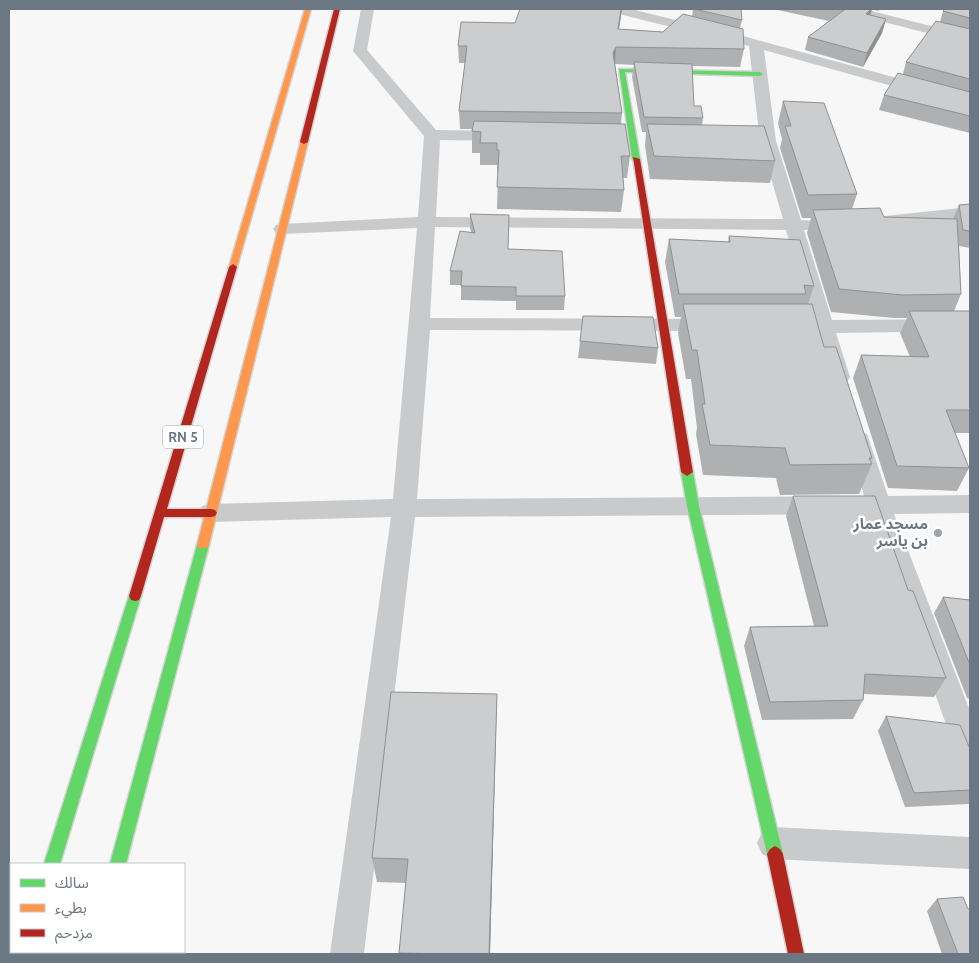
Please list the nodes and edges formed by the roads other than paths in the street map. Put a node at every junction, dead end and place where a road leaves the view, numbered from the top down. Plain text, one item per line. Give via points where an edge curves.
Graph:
1 (308, 9) edge
2 (337, 9) edge
3 (367, 9) edge
4 (616, 9) edge
5 (850, 9) edge
6 (713, 33) edge
7 (730, 37) edge
8 (970, 40) edge
9 (756, 44) junction
10 (760, 74) junction
11 (970, 103) edge
12 (432, 135) junction
13 (518, 136) edge
14 (614, 137) edge
15 (633, 137) junction
16 (652, 138) edge
17 (970, 212) edge
18 (427, 222) junction
19 (648, 223) junction
20 (873, 223) edge
21 (824, 225) edge
22 (794, 226) junction
23 (282, 228) junction
24 (420, 324) junction
25 (662, 324) junction
26 (729, 325) edge
27 (970, 325) edge
28 (786, 327) edge
29 (824, 328) junction
30 (844, 393) edge
31 (853, 421) edge
32 (970, 504) edge
33 (879, 505) junction
34 (694, 506) junction
35 (404, 508) junction
36 (211, 512) junction
37 (161, 513) junction
38 (970, 749) edge
39 (773, 842) junction
40 (970, 853) edge
41 (52, 863) edge
42 (118, 863) edge
43 (347, 954) edge
44 (796, 954) edge

1 - 37 main road, RN 5
2 - 23 main road
3 - 12 street via 360,51
4 - 6 street
5 - 8 street
7 - 9 street
9 - 10 street
9 - 11 street
10 - 15 main road via 621,70
10 - 22 street via 758,141
12 - 13 street
12 - 18 street
14 - 15 street
15 - 16 street
15 - 19 main road
17 - 20 street
18 - 19 street
18 - 23 street
18 - 24 street
19 - 22 street
19 - 25 main road
21 - 22 street
22 - 29 street
23 - 36 main road
24 - 25 street
24 - 35 street
25 - 26 street
25 - 34 main road
27 - 29 street
28 - 29 street
29 - 30 street
31 - 33 street
32 - 33 street
33 - 34 street
33 - 38 street
34 - 35 street
34 - 39 main road
35 - 36 street
35 - 43 street
36 - 37 main road
36 - 42 main road
37 - 41 main road, RN 5
39 - 40 street
39 - 44 main road

